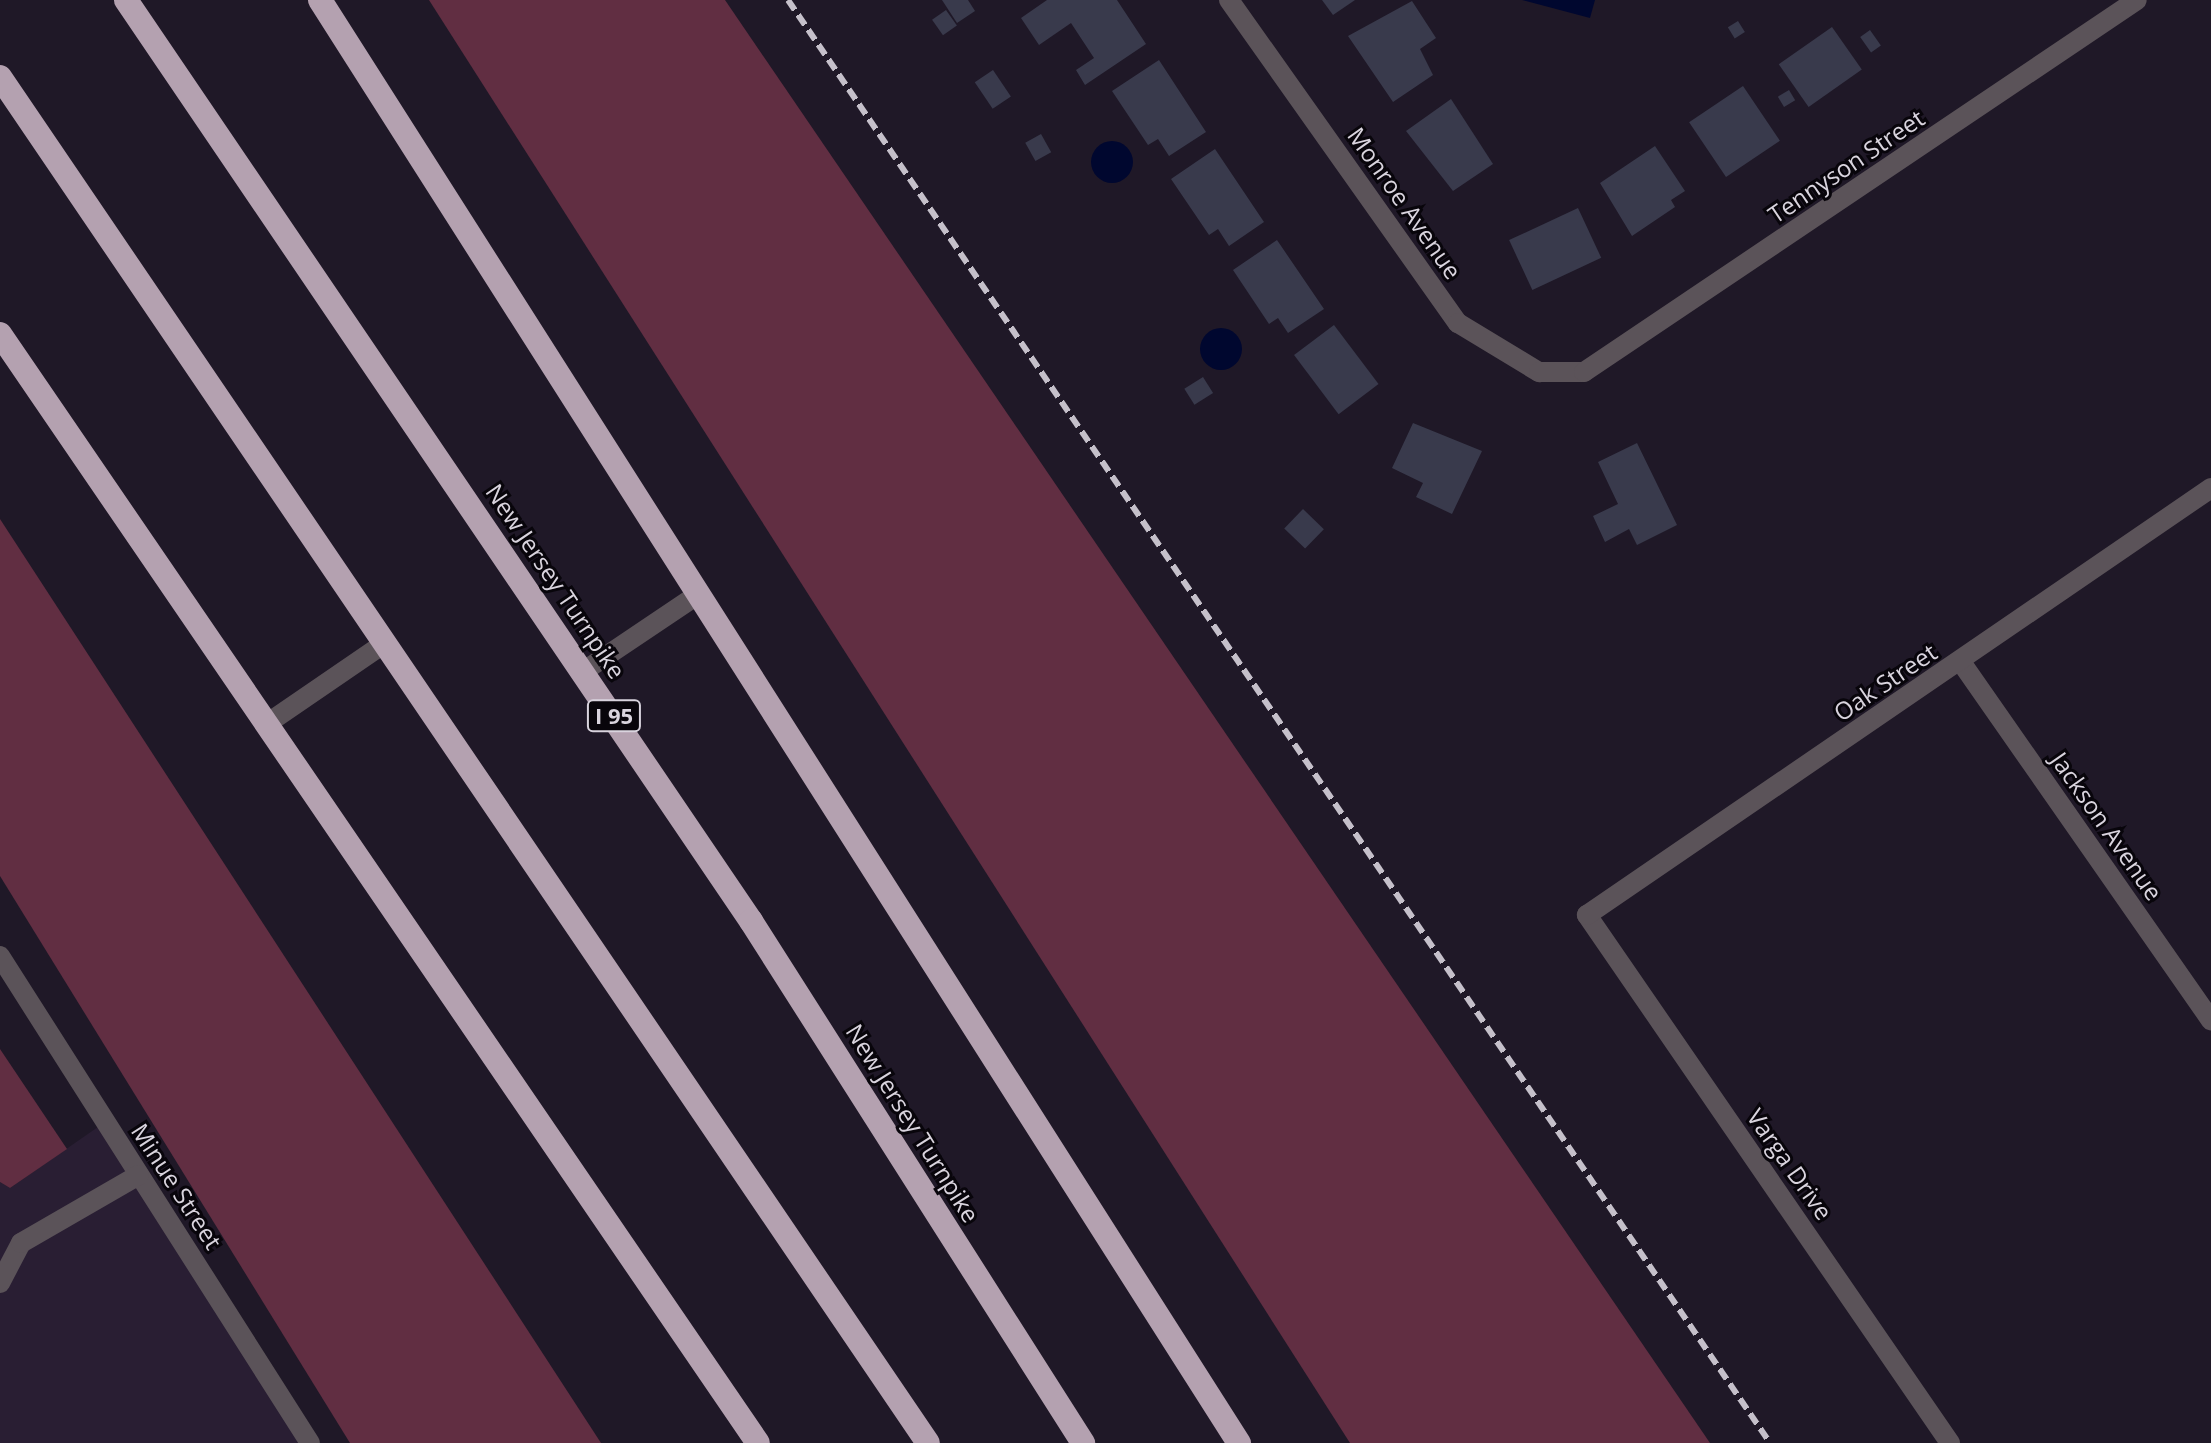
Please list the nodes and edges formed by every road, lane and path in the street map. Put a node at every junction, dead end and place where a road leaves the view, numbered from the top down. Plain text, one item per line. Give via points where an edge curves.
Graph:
1 (126, 0) edge
2 (320, 0) edge
3 (1229, 0) edge
4 (2137, 0) edge
5 (0, 77) edge
6 (0, 334) edge
7 (1584, 372) joint
8 (2211, 488) edge
9 (697, 595) junction
10 (385, 643) junction
11 (1961, 662) junction
12 (584, 671) junction
13 (268, 723) junction
14 (1587, 915) joint
15 (0, 956) edge
16 (2211, 1020) edge
17 (139, 1175) junction
18 (0, 1283) edge
19 (310, 1443) edge
20 (758, 1443) edge
21 (928, 1443) edge
22 (1083, 1443) edge
23 (1239, 1443) edge
24 (1950, 1443) edge

1 - 12 highway, New Jersey Turnpike / I 95
2 - 9 highway
3 - 7 street, Monroe Avenue via 1458,323 1539,372
4 - 7 street, Tennyson Street
5 - 10 highway
6 - 13 highway
8 - 11 street, Oak Street
9 - 12 street
9 - 23 highway
10 - 13 street
10 - 21 highway
11 - 14 street, Oak Street
11 - 16 street, Jackson Avenue
12 - 22 highway, New Jersey Turnpike / I 95
13 - 20 highway
14 - 24 street, Varga Drive
15 - 17 street, Minue Street
17 - 18 street via 21,1243
17 - 19 street, Minue Street

